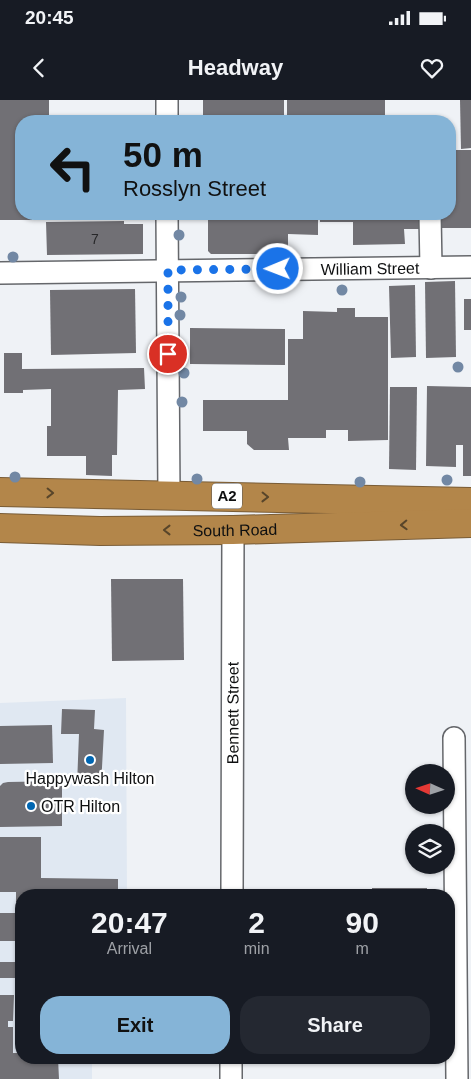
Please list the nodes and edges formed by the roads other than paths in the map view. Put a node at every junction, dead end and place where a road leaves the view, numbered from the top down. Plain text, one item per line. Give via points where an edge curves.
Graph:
1 (167, 100) edge
2 (167, 115) edge
3 (168, 220) edge
4 (430, 220) edge
5 (471, 267) edge
6 (431, 268) junction
7 (168, 270) junction
8 (0, 273) edge
9 (0, 491) edge
10 (169, 495) junction
11 (471, 502) edge
12 (471, 523) edge
13 (0, 528) edge
14 (233, 530) junction
15 (100, 531) junction
16 (0, 546) edge
17 (454, 738) dead end
18 (232, 889) edge
19 (464, 1033) edge
20 (231, 1064) edge
21 (231, 1079) edge
22 (457, 1079) edge

1 - 2 street
3 - 7 street
4 - 6 street
5 - 6 street, William Street
6 - 7 street, William Street
7 - 8 street, William Street
7 - 10 street
9 -> 10 highway, South Road / A2
10 -> 11 highway, South Road / A2
12 -> 14 highway, South Road / A2
13 - 15 highway, South Road / A2
14 -> 15 highway, South Road / A2
14 - 18 street, Bennett Street
15 - 16 highway via 20,540
17 - 19 street
19 - 22 street
20 - 21 street

